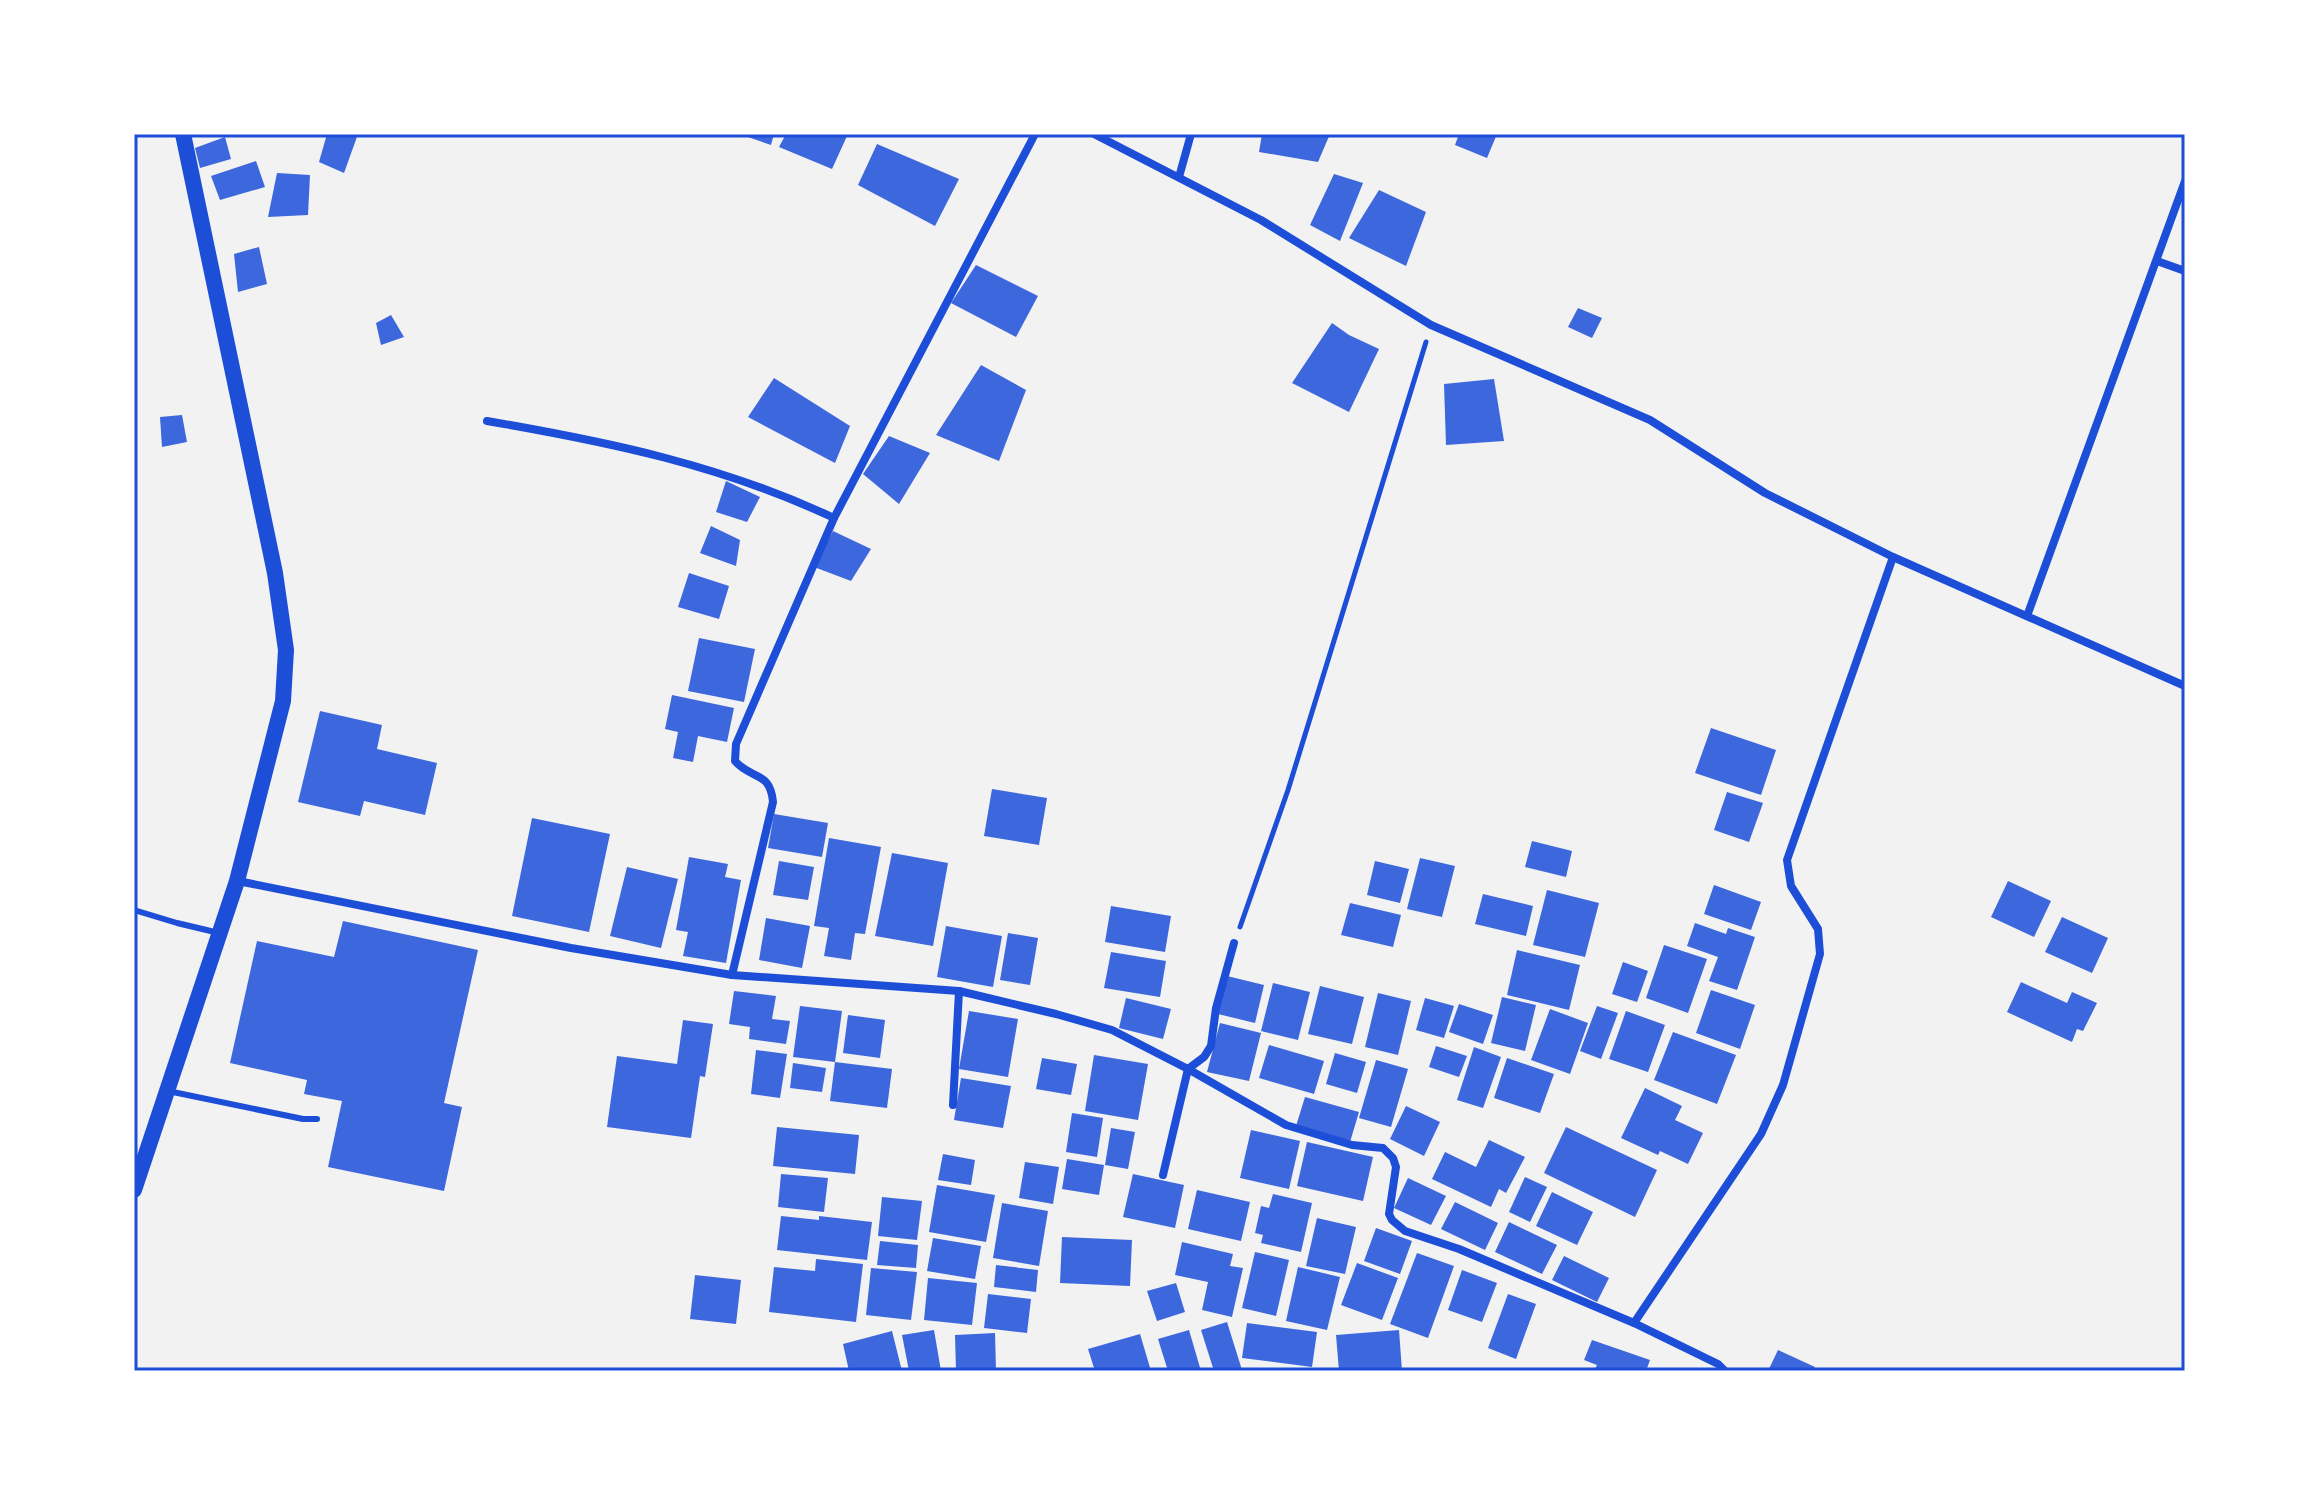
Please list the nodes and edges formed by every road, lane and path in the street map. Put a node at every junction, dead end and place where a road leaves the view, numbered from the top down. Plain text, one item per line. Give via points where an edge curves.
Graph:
1 (183, 134) edge
2 (1035, 134) edge
3 (1094, 134) edge
4 (1191, 134) edge
5 (1179, 177) junction
6 (2185, 181) edge
7 (2157, 261) junction
8 (2185, 271) edge
9 (1431, 325) junction
10 (487, 421) dead end
11 (834, 518) junction
12 (1893, 557) junction
13 (2027, 616) junction
14 (2185, 686) edge
15 (237, 881) junction
16 (134, 910) edge
17 (219, 933) junction
18 (1234, 943) joint
19 (732, 975) junction
20 (959, 991) junction
21 (1188, 1069) junction
22 (166, 1091) junction
23 (953, 1105) dead end
24 (317, 1119) dead end
25 (1163, 1175) dead end
26 (134, 1187) edge
27 (1634, 1323) junction
28 (1725, 1371) edge

1 - 15 main road via 275,573 286,650 283,701
2 - 11 street
3 - 5 street
4 - 5 street
5 - 9 street via 1261,220
6 - 7 street
7 - 8 street
7 - 13 street
9 - 12 street via 1650,420 1765,493
9 - 18 path via 1288,790
10 - 11 street via 681,461 771,490
11 - 19 street via 736,744 735,761 765,779 773,802
12 - 13 street
12 - 27 street via 1787,860 1791,886 1818,929 1820,954 1783,1085 1761,1134
13 - 14 street
15 - 17 main road
15 - 19 street
16 - 17 lane
17 - 22 main road
18 - 21 street via 1211,1046
19 - 20 street
20 - 21 street via 1112,1030
20 - 23 street
21 - 25 street
21 - 27 street via 1286,1125 1352,1145 1383,1148 1396,1167 1389,1214 1405,1231
22 - 24 lane
22 - 26 main road
27 - 28 street

